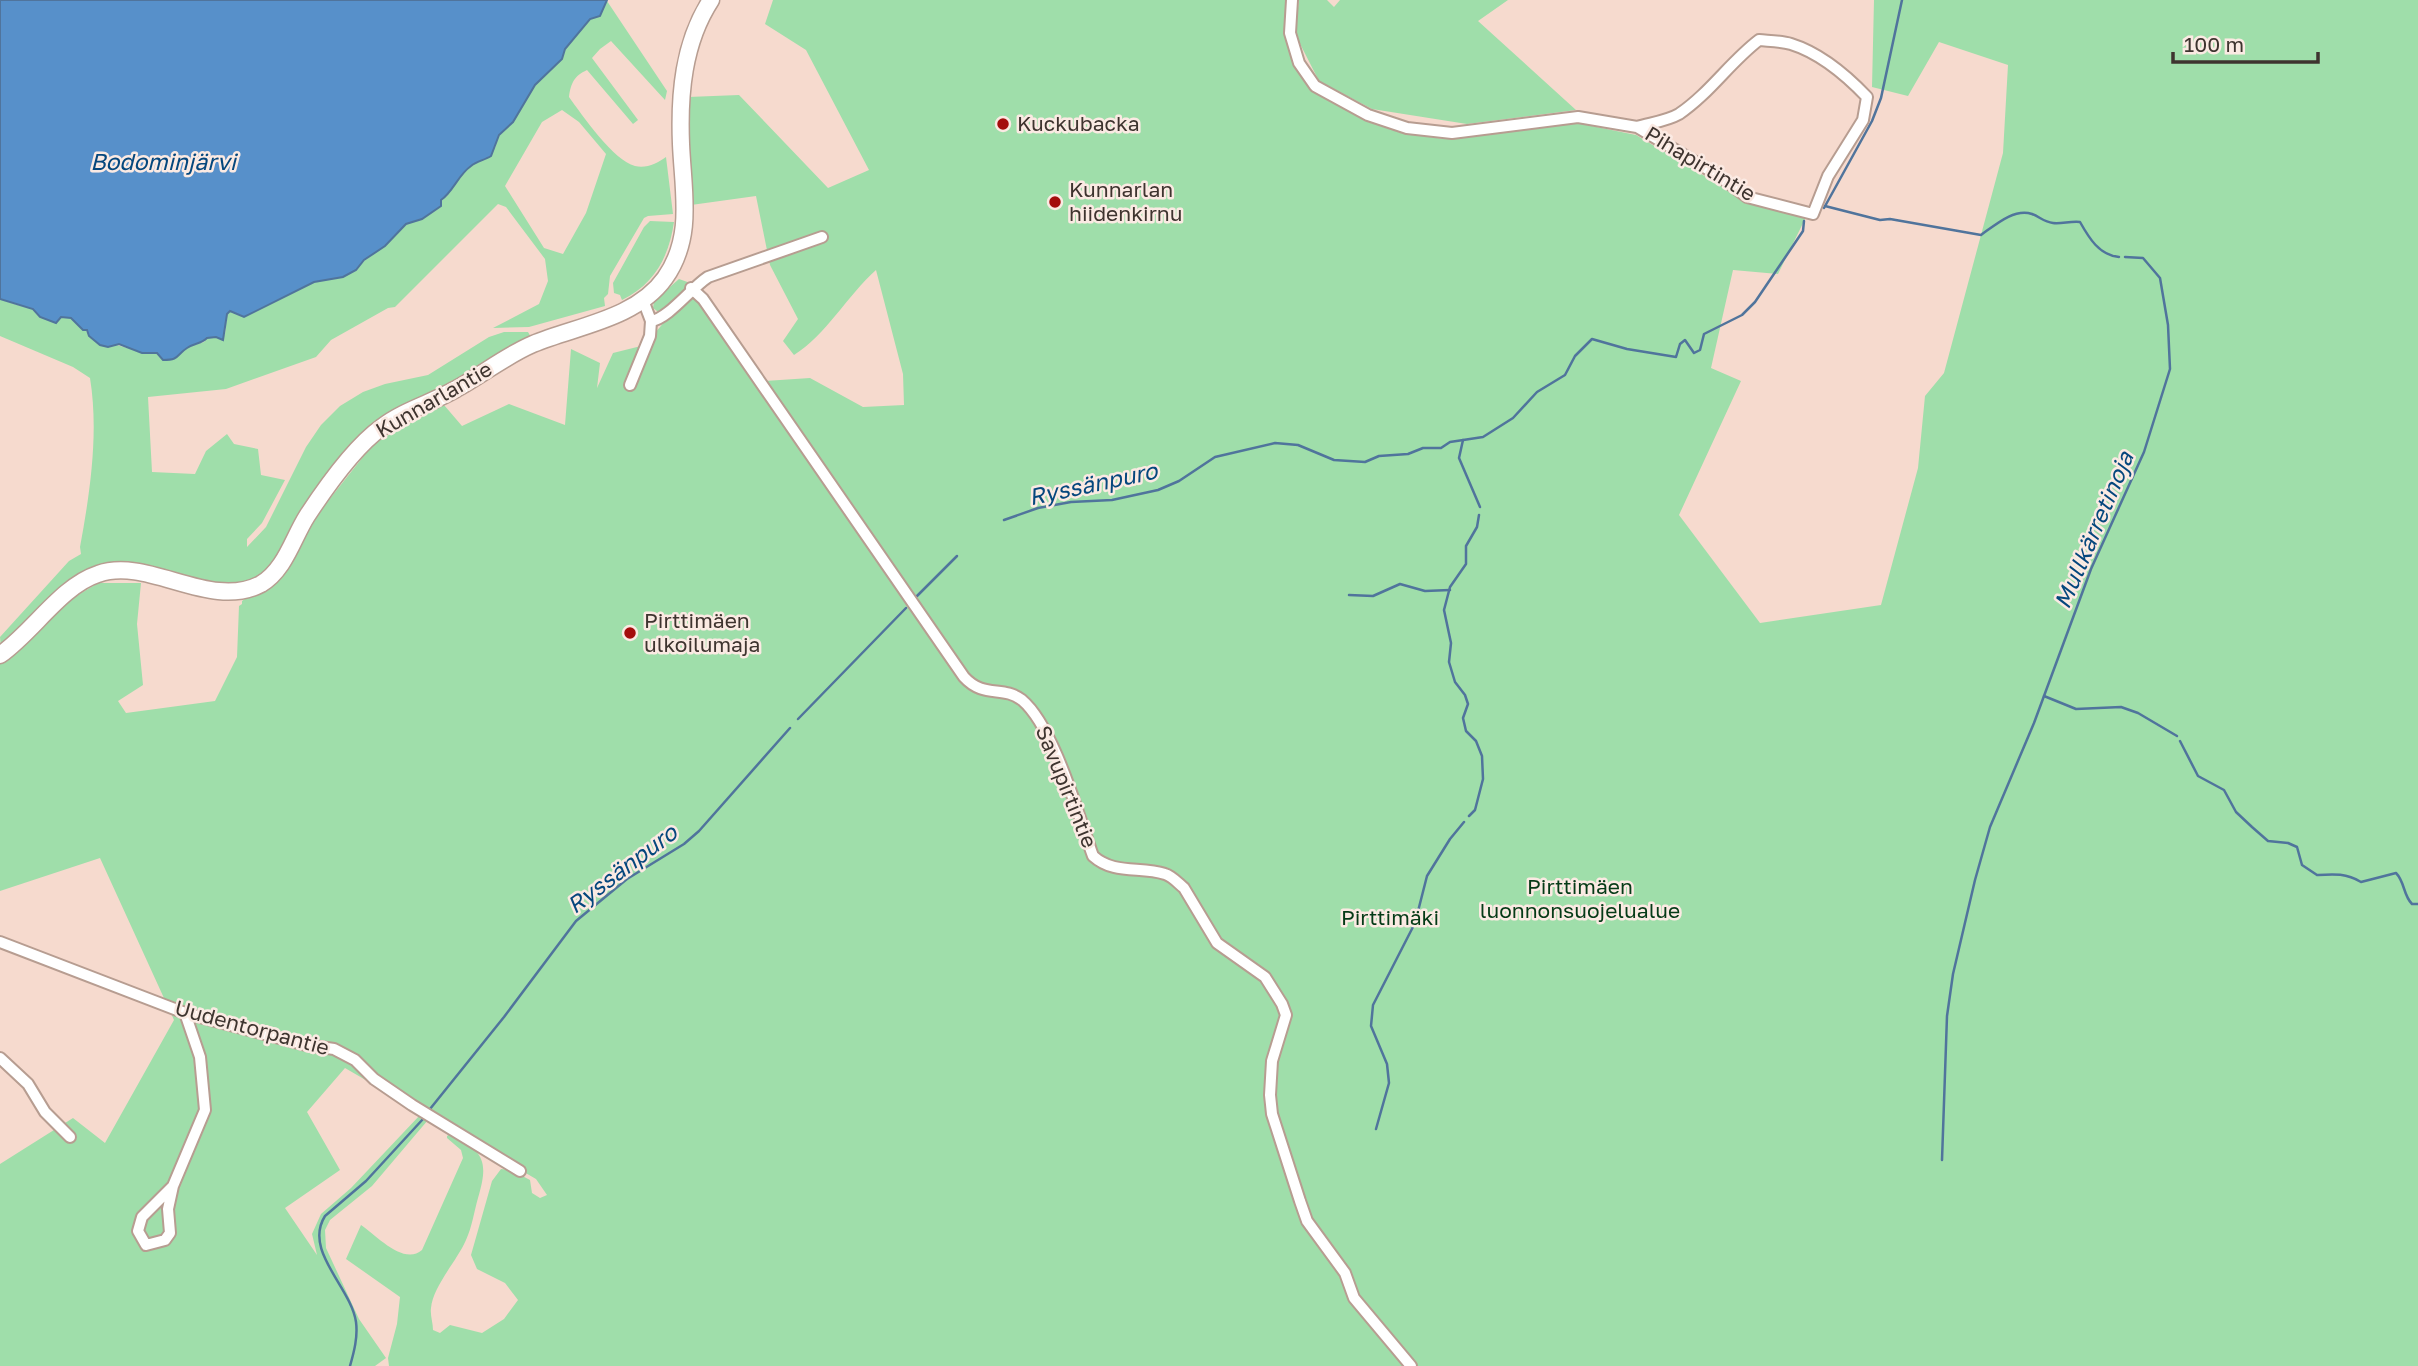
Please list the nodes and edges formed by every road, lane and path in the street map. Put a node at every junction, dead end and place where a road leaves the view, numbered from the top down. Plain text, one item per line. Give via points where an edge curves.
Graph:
1 (711, 0) edge
2 (1292, 0) edge
3 (1637, 127) junction
4 (822, 237) dead end
5 (691, 288) junction
6 (643, 300) junction
7 (651, 321) junction
8 (630, 385) dead end
9 (0, 654) edge
10 (0, 942) edge
11 (186, 1013) junction
12 (0, 1058) edge
13 (70, 1138) dead end
14 (520, 1171) dead end
15 (173, 1186) junction
16 (1411, 1366) edge

1 - 6 main road, Kunnarlantie via 696,27 685,66 680,122 685,230 680,251 663,281
2 - 3 street, Pihapirtintie via 1290,33 1299,62 1315,86 1368,115 1407,128 1452,133 1578,117
3 - 3 street, Pihapirtintie via 1747,197 1813,214 1828,176 1863,120 1867,97 1849,78 1809,52 1789,43 1759,40 1740,54 1708,91 1676,115
4 - 5 street via 708,277
5 - 7 street via 662,317
5 - 16 street, Savupirtintie via 704,299 964,677 973,687 1017,697 1032,709 1045,728 1093,856 1116,869 1165,874 1176,881 1217,943 1265,977 1286,1015 1272,1061 1272,1114 1307,1221 1345,1273 1354,1298
6 - 7 street
6 - 9 main road, Kunnarlantie via 513,353 454,390 382,426 321,496 278,568 262,583 243,590 217,590 110,570 75,586
7 - 8 street via 650,337
10 - 11 street, Uudentorpantie
11 - 14 street, Uudentorpantie via 334,1049 422,1112
11 - 15 street via 200,1057 205,1110
12 - 13 street via 28,1084 50,1118
15 - 15 street via 167,1209 170,1233 165,1240 146,1245 138,1231 142,1217

